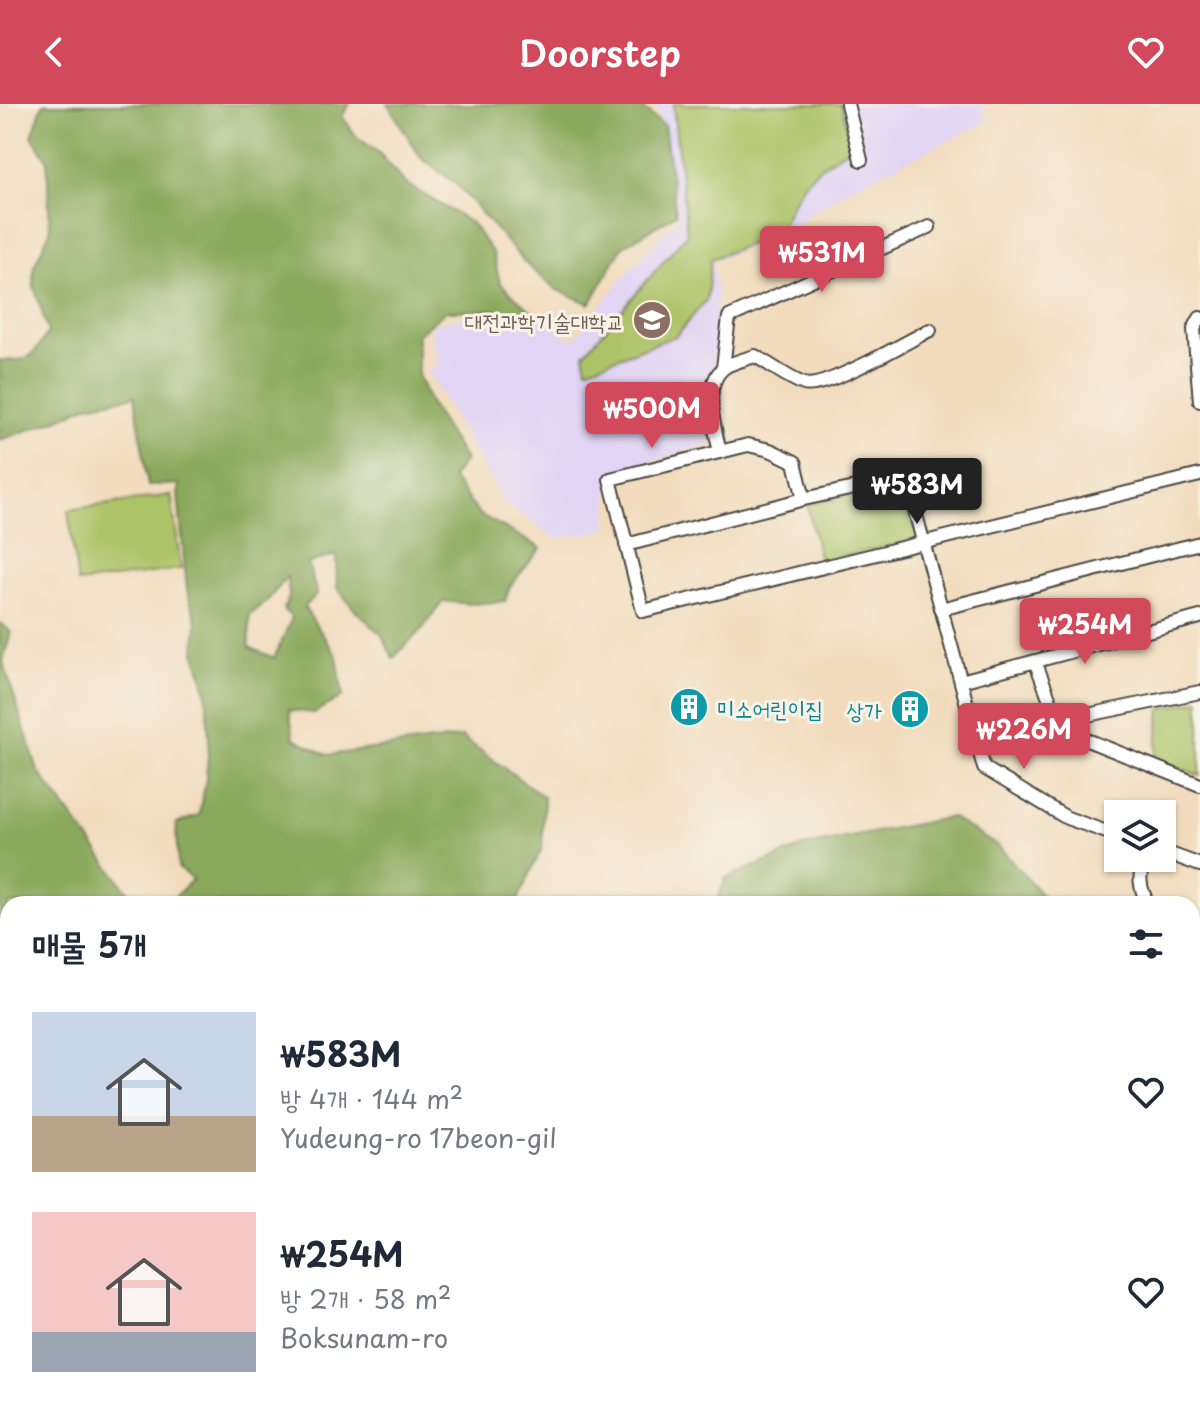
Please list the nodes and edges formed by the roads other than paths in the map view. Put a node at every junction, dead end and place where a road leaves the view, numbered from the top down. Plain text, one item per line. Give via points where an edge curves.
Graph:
1 (847, 104) edge
2 (861, 160) dead end
3 (929, 227) dead end
4 (1200, 318) edge
5 (930, 330) dead end
6 (723, 368) junction
7 (1200, 401) edge
8 (720, 452) junction
9 (1200, 475) edge
10 (804, 499) junction
11 (925, 543) junction
12 (1200, 543) edge
13 (626, 545) junction
14 (941, 609) junction
15 (1200, 617) edge
16 (1035, 661) junction
17 (961, 681) junction
18 (1200, 692) edge
19 (1058, 721) junction
20 (1200, 785) edge
21 (1104, 831) edge
22 (1176, 856) edge
23 (1200, 865) edge
24 (1140, 872) edge
25 (1144, 896) edge

1 - 2 street
3 - 6 street via 729,317
4 - 7 street via 1194,329
5 - 6 street via 820,384 806,386 755,356
6 - 8 street via 710,403
8 - 10 street via 748,445 795,462
8 - 13 street via 610,479
9 - 11 street
10 - 11 street via 887,481 912,500
10 - 13 street
11 - 13 street via 643,611
11 - 14 street
12 - 14 street
14 - 17 street
15 - 16 street
16 - 17 street
16 - 19 street
17 - 21 street via 984,768 1067,818
18 - 19 street
19 - 20 street via 1077,736
22 - 23 street
24 - 25 street

